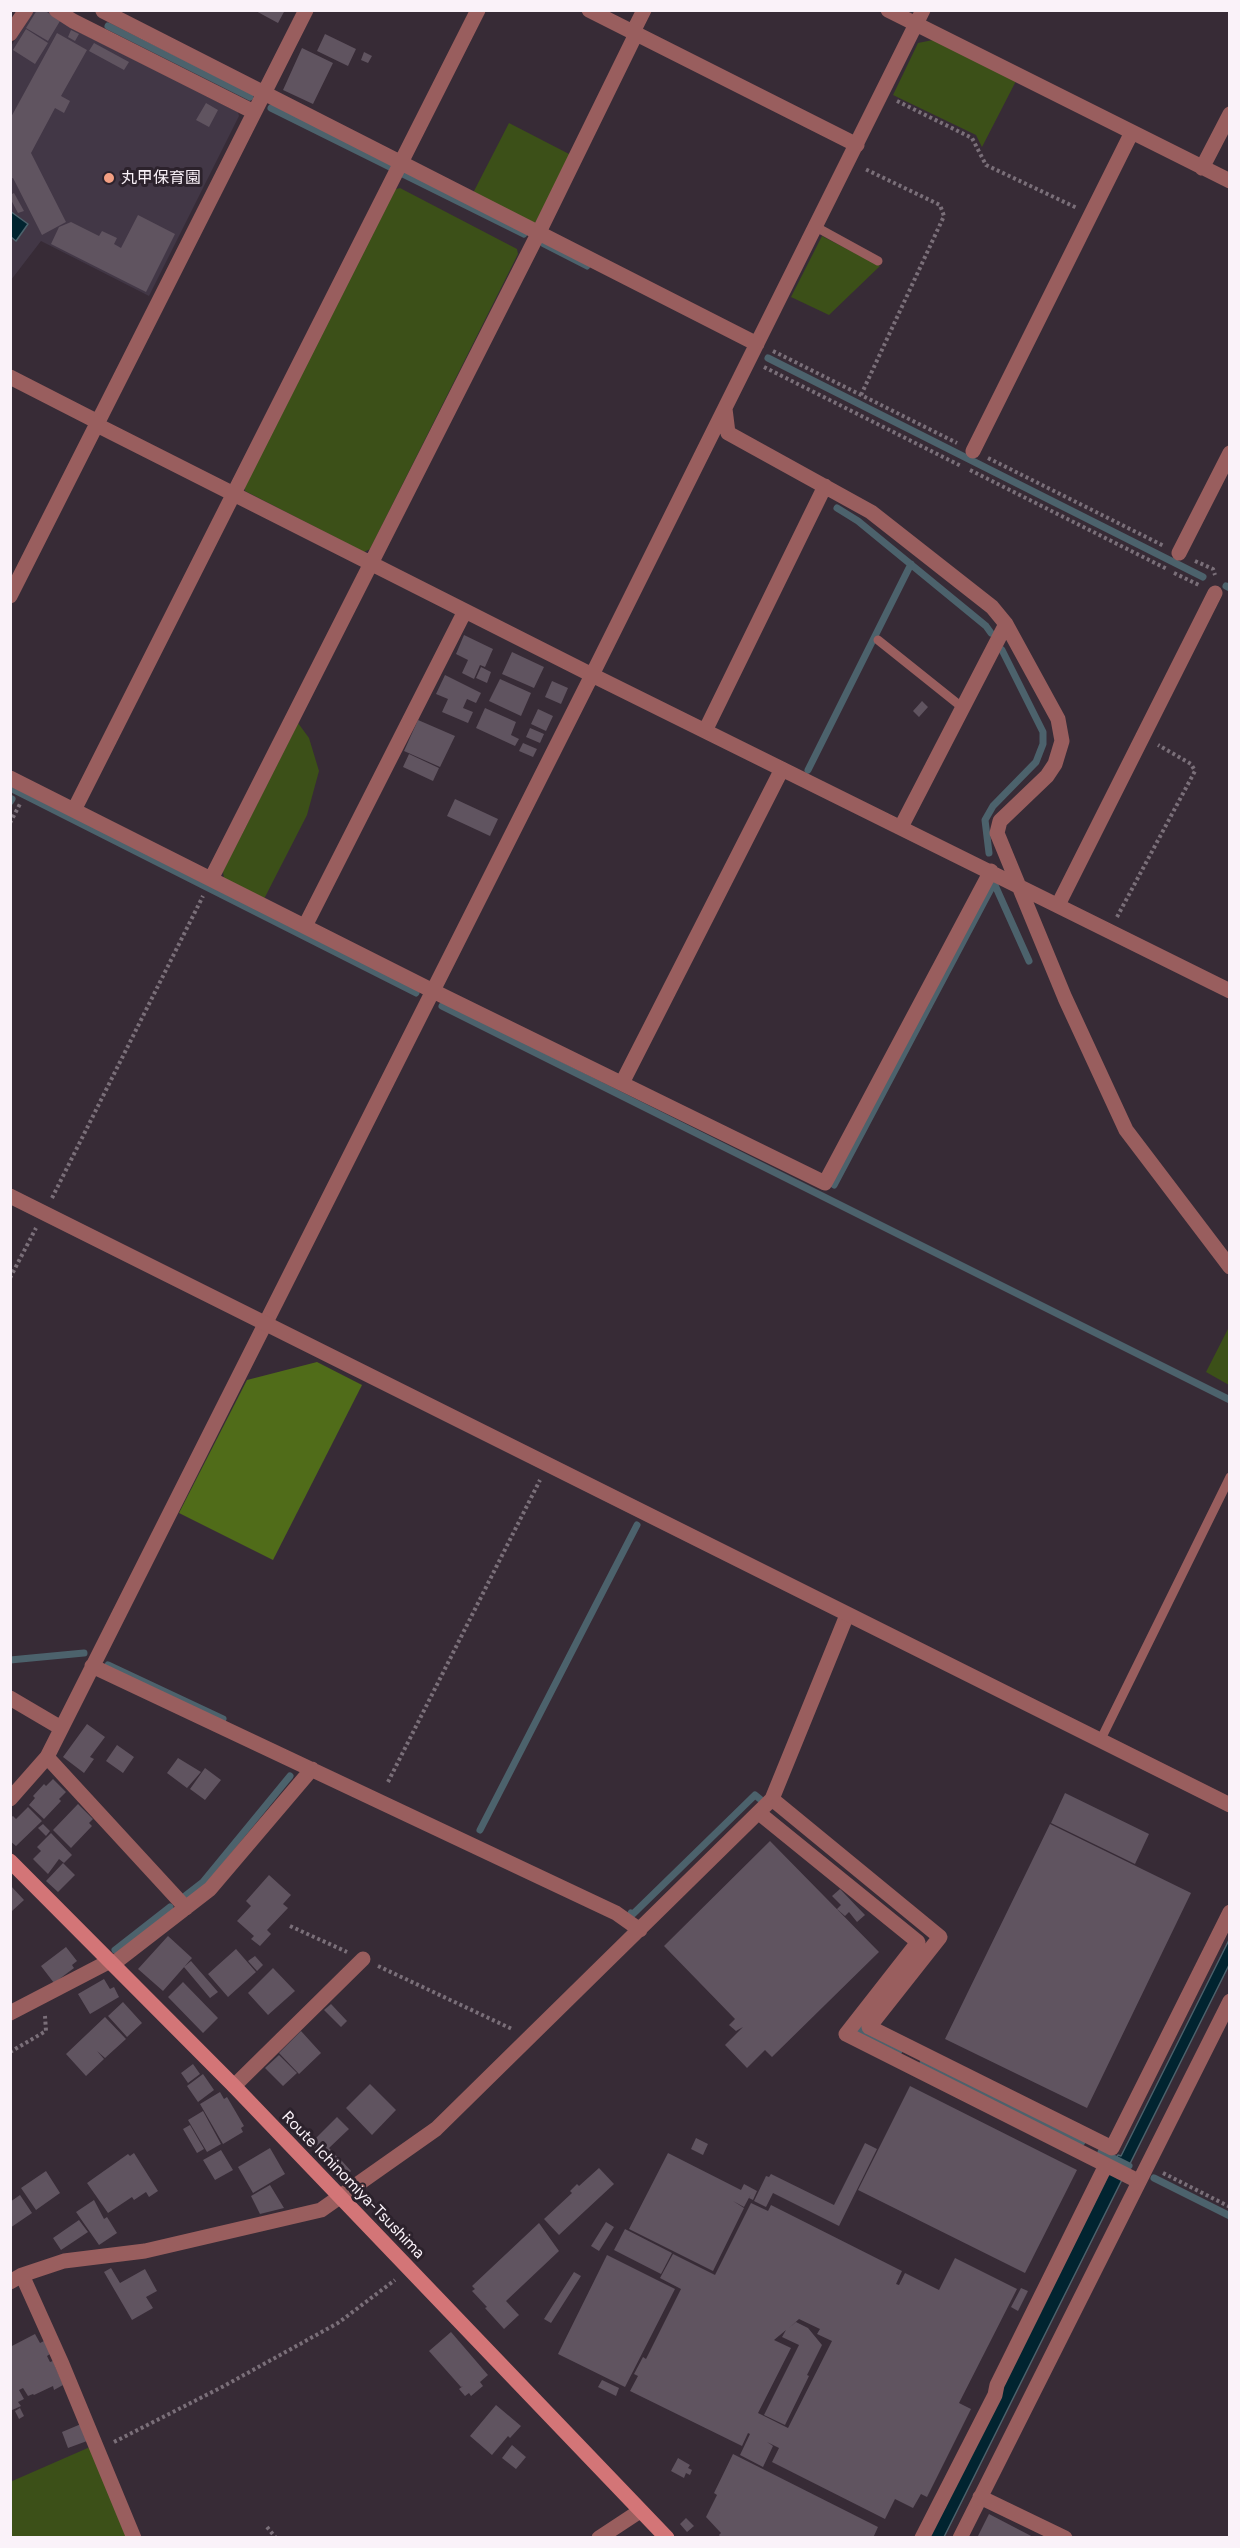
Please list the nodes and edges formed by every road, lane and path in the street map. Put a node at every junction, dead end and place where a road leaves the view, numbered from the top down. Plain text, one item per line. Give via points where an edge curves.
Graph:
1 (26, 10) edge
2 (56, 10) edge
3 (306, 10) edge
4 (478, 10) edge
5 (589, 10) edge
6 (644, 10) edge
7 (888, 10) edge
8 (103, 11) edge
9 (920, 17) edge
10 (92, 31) junction
11 (635, 33) junction
12 (10, 34) edge
13 (266, 94) junction
14 (882, 94) junction
15 (254, 112) junction
16 (1230, 114) edge
17 (1132, 132) junction
18 (856, 145) junction
19 (849, 161) junction
20 (400, 162) junction
21 (1202, 168) junction
22 (1230, 181) edge
23 (1091, 214) junction
24 (816, 227) junction
25 (539, 232) junction
26 (878, 261) dead end
27 (757, 344) junction
28 (749, 360) junction
29 (10, 377) edge
30 (861, 395) junction
31 (725, 408) junction
32 (98, 424) junction
33 (973, 451) junction
34 (1230, 453) edge
35 (825, 486) junction
36 (233, 494) junction
37 (1179, 553) junction
38 (371, 563) junction
39 (1215, 593) junction
40 (10, 596) edge
41 (465, 611) junction
42 (1006, 624) junction
43 (878, 640) dead end
44 (592, 675) junction
45 (963, 708) junction
46 (705, 731) junction
47 (1143, 737) junction
48 (782, 769) junction
49 (10, 778) edge
50 (22, 800) dead end
51 (74, 810) junction
52 (10, 823) edge
53 (901, 828) junction
54 (990, 871) junction
55 (1016, 884) junction
56 (208, 885) junction
57 (1058, 905) junction
58 (305, 926) junction
59 (1110, 931) junction
60 (433, 991) junction
61 (1230, 991) edge
62 (622, 1083) junction
63 (10, 1196) edge
64 (44, 1213) junction
65 (1230, 1267) edge
66 (10, 1278) edge
67 (266, 1324) junction
68 (547, 1464) junction
69 (1230, 1477) edge
70 (848, 1615) junction
71 (92, 1666) junction
72 (10, 1698) edge
73 (61, 1728) junction
74 (1100, 1741) junction
75 (47, 1757) junction
76 (312, 1769) junction
77 (388, 1782) dead end
78 (10, 1799) edge
79 (772, 1799) junction
80 (1230, 1805) edge
81 (759, 1813) junction
82 (10, 1861) edge
83 (186, 1908) junction
84 (1230, 1912) edge
85 (290, 1926) dead end
86 (640, 1930) junction
87 (363, 1959) junction
88 (112, 1962) junction
89 (43, 1997) junction
90 (1230, 2001) edge
91 (10, 2013) edge
92 (528, 2037) junction
93 (914, 2049) junction
94 (10, 2052) edge
95 (907, 2065) junction
96 (234, 2086) junction
97 (1094, 2139) junction
98 (1087, 2154) junction
99 (1108, 2165) junction
100 (1146, 2165) junction
101 (1135, 2179) junction
102 (340, 2197) junction
103 (1230, 2207) edge
104 (409, 2269) junction
105 (16, 2279) edge
106 (97, 2450) junction
107 (980, 2497) junction
108 (640, 2511) junction
109 (267, 2527) dead end
110 (134, 2538) edge
111 (276, 2538) edge
112 (598, 2538) edge
113 (667, 2538) edge
114 (922, 2538) edge
115 (960, 2538) edge
116 (1065, 2538) edge

1 - 12 street
2 - 10 street
3 - 13 street
4 - 20 street
5 - 11 street
6 - 11 street
7 - 9 street
8 - 10 street
8 - 13 street
9 - 14 street
9 - 17 street
10 - 15 street
11 - 18 street
11 - 25 street
13 - 15 street
13 - 20 street
14 - 18 street
14 - 23 path via 972,138 986,165
15 - 32 street
16 - 21 street
17 - 21 street
17 - 23 street
18 - 19 street
19 - 24 street
19 - 30 path via 940,205 944,216
20 - 25 street
20 - 36 street
21 - 22 street
23 - 33 street
24 - 26 lane
24 - 27 street
25 - 27 street
25 - 38 street
27 - 28 street
27 - 30 path
28 - 31 street
28 - 39 path
29 - 32 street
30 - 33 path
31 - 35 street via 728,433
31 - 44 street
32 - 36 street
32 - 40 street
33 - 37 path
34 - 37 street
35 - 42 street via 871,512 992,607
35 - 46 street
36 - 38 street
36 - 51 street
37 - 39 path via 1213,569
38 - 41 street
38 - 56 street
39 - 47 street
41 - 44 street
41 - 58 street
42 - 45 street
42 - 55 street via 1058,718 1062,741 1047,776 1000,821 997,833
43 - 45 lane
44 - 46 street
44 - 60 street
45 - 53 street
46 - 48 street
47 - 57 street
47 - 59 path via 1191,764 1196,771
48 - 53 street
48 - 62 street
49 - 51 street
50 - 52 path
51 - 56 street
53 - 54 street
54 - 55 street
54 - 62 street via 825,1183
55 - 57 street
55 - 65 street via 1126,1130
56 - 58 street
56 - 64 path
57 - 59 street
58 - 60 street
59 - 61 street
60 - 62 street
60 - 67 street
63 - 64 street
64 - 66 path
64 - 67 street
67 - 68 street
67 - 71 street
68 - 70 street
68 - 77 path
69 - 74 lane
70 - 74 street
70 - 79 street
71 - 73 street
71 - 76 street
72 - 73 street
73 - 75 street
74 - 80 street
75 - 78 street
75 - 83 street
76 - 83 street via 210,1888
76 - 86 street via 616,1912
79 - 81 street
79 - 93 street via 940,1937 869,2027
81 - 86 street
81 - 95 street via 918,1942 846,2034
82 - 88 main road, Route Ichinomiya-Tsushima
83 - 88 street
84 - 97 street via 1112,2148
85 - 87 path
86 - 92 street
87 - 92 path
87 - 96 street
88 - 89 street
88 - 96 main road, Route Ichinomiya-Tsushima
89 - 91 street
89 - 94 path via 46,2031
90 - 100 street
92 - 102 street via 436,2129
93 - 95 street
93 - 97 street
95 - 98 street
96 - 102 main road, Route Ichinomiya-Tsushima
97 - 98 street
98 - 99 street
99 - 101 street
99 - 114 street
100 - 101 street
100 - 103 path
101 - 107 street
102 - 104 main road, Route Ichinomiya-Tsushima
102 - 105 street via 321,2210 145,2250 64,2261
104 - 106 path via 338,2323
104 - 108 main road, Route Ichinomiya-Tsushima
105 - 106 street via 62,2364
106 - 110 street
107 - 115 street
107 - 116 street
108 - 112 street
108 - 113 main road, Route Ichinomiya-Tsushima
109 - 111 path

